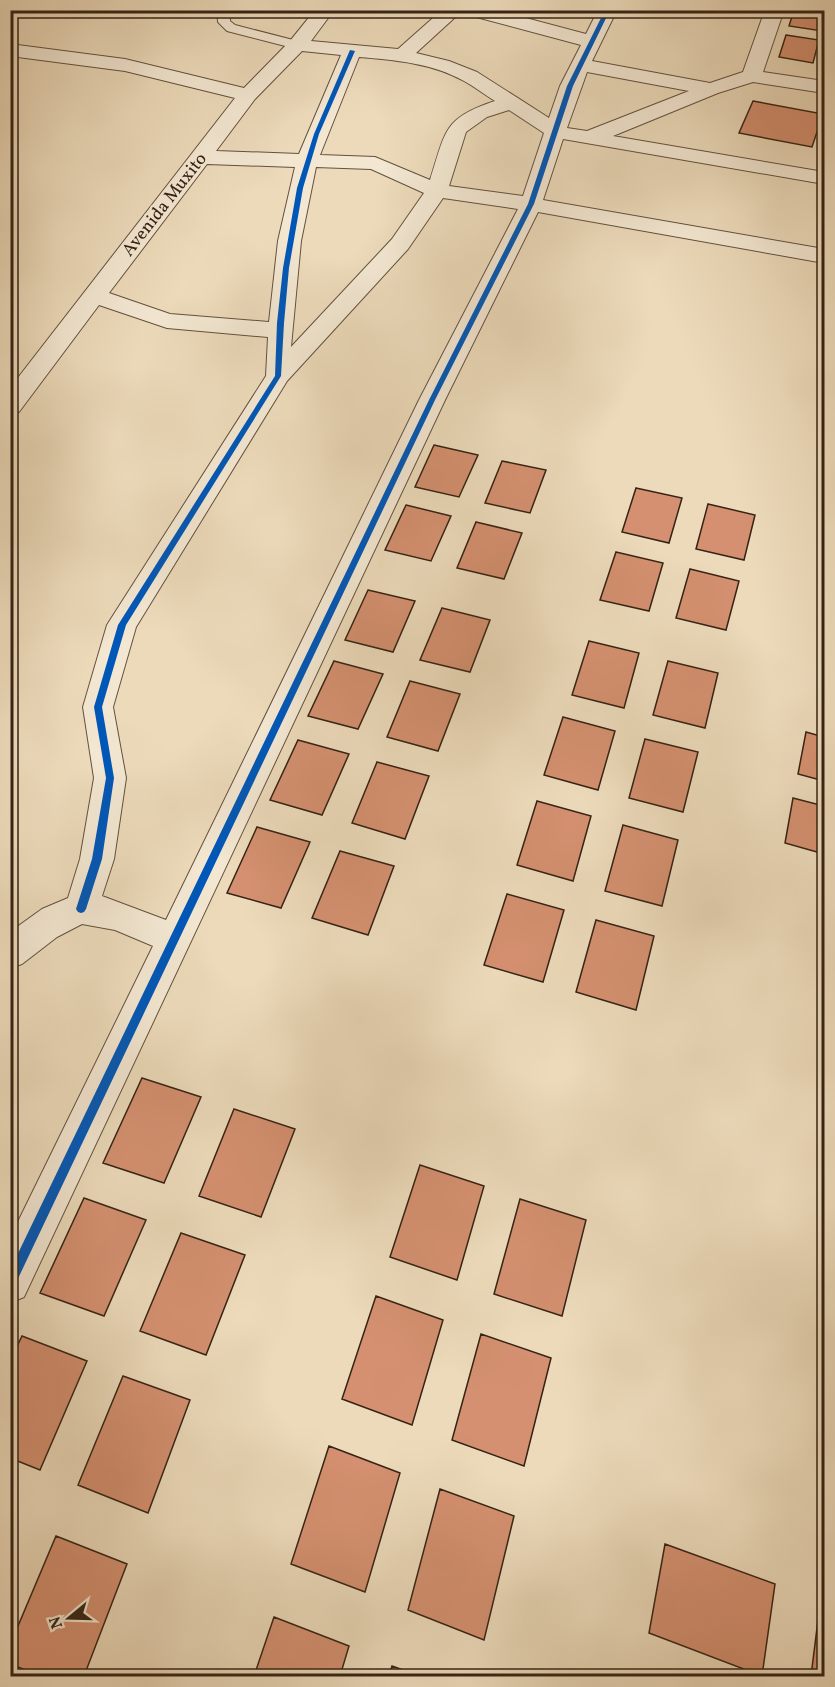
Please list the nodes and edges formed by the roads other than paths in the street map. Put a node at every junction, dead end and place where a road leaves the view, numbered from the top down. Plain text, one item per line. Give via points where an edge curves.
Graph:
1 (223, 10) edge
2 (326, 10) edge
3 (454, 10) edge
4 (472, 10) edge
5 (514, 10) edge
6 (608, 10) edge
7 (775, 10) edge
8 (537, 29) junction
9 (593, 42) junction
10 (297, 45) junction
11 (10, 50) edge
12 (352, 51) junction
13 (402, 55) junction
14 (580, 65) junction
15 (752, 76) junction
16 (825, 87) edge
17 (711, 89) junction
18 (248, 95) junction
19 (511, 103) junction
20 (556, 132) junction
21 (591, 137) junction
22 (201, 158) junction
23 (307, 161) junction
24 (825, 178) edge
25 (437, 191) junction
26 (531, 204) junction
27 (825, 256) edge
28 (95, 296) junction
29 (279, 330) junction
30 (278, 376) junction
31 (10, 406) edge
32 (81, 909) junction
33 (175, 939) junction
34 (10, 953) edge
35 (10, 1283) edge

1 - 10 lane via 224,22 231,28
2 - 10 street, Avenida Muxito
3 - 13 street
4 - 8 street
5 - 8 street
6 - 9 street
7 - 15 street
8 - 9 street
9 - 14 street
10 - 12 street
10 - 18 street, Avenida Muxito
11 - 18 street via 125,65
12 - 13 street
12 - 23 street
13 - 19 street via 470,76
14 - 17 street
14 - 20 street
15 - 16 street
15 - 17 street
17 - 21 street
18 - 22 street, Avenida Muxito
19 - 20 street
19 - 25 street via 480,112 457,129
20 - 21 street
20 - 26 street
21 - 24 street
22 - 23 street
22 - 28 street, Avenida Muxito
23 - 25 street via 375,163
23 - 29 street via 294,221
25 - 26 street
25 - 30 street via 400,244
26 - 27 street
26 - 33 street via 427,411
28 - 29 street via 167,321
28 - 31 street, Avenida Muxito
29 - 30 street
30 - 32 street via 122,625 98,707 110,778 97,859
32 - 33 street via 105,913
32 - 34 street via 53,921
33 - 35 street

